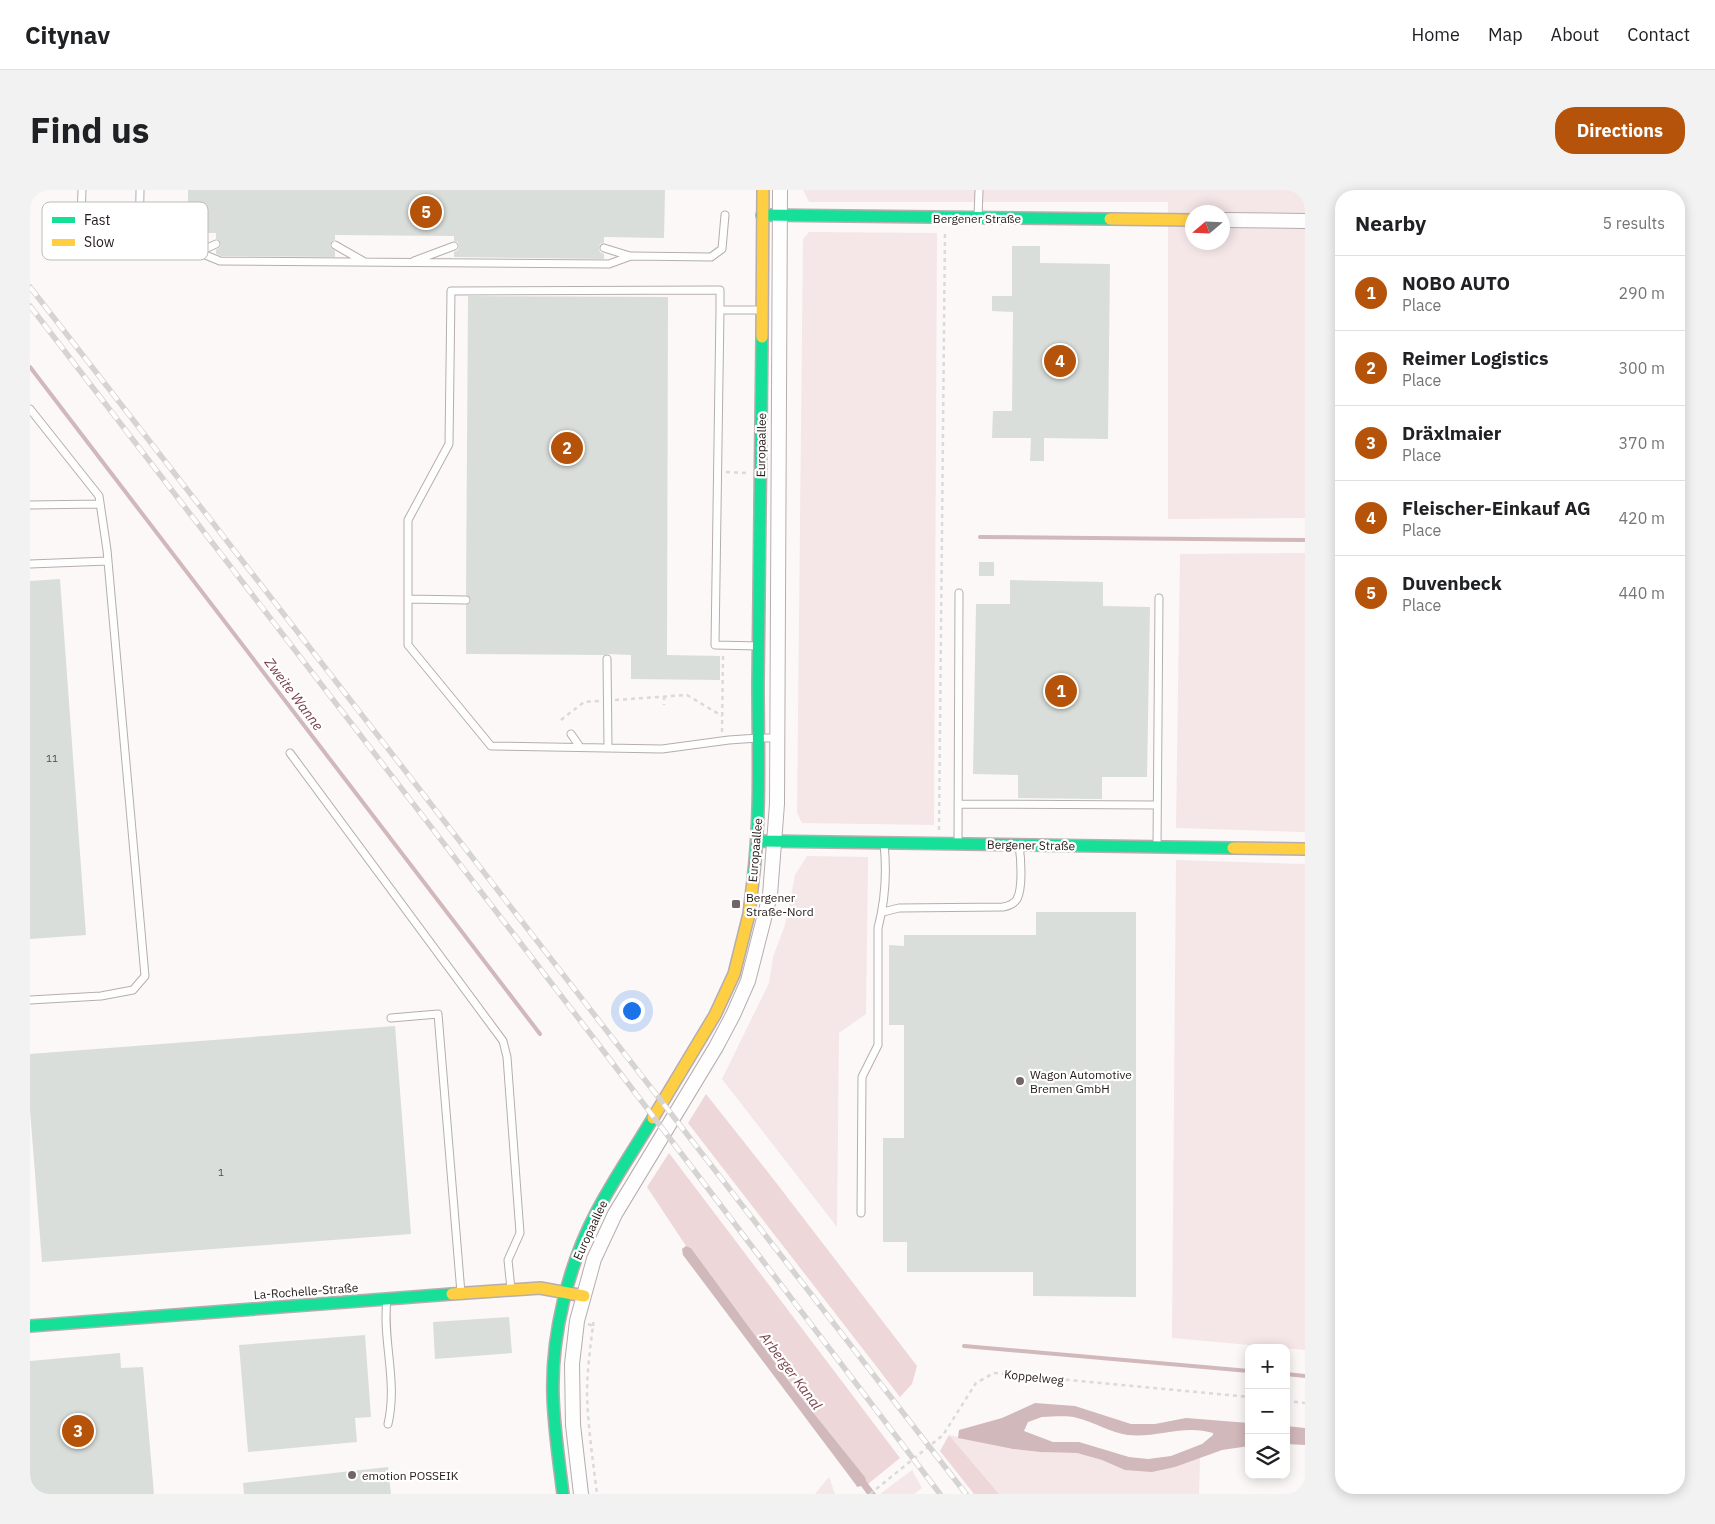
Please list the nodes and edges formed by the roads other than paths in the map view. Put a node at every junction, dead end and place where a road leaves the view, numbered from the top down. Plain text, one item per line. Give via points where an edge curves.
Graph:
1 (763, 190) edge
2 (780, 190) edge
3 (979, 190) edge
4 (725, 215) dead end
5 (762, 215) junction
6 (780, 215) junction
7 (978, 217) junction
8 (1185, 220) edge
9 (1230, 220) edge
10 (1305, 221) edge
11 (216, 244) dead end
12 (335, 245) dead end
13 (454, 246) dead end
14 (208, 248) edge
15 (604, 248) dead end
16 (208, 256) edge
17 (631, 256) junction
18 (365, 262) junction
19 (409, 262) junction
20 (720, 310) junction
21 (762, 310) junction
22 (30, 409) edge
23 (100, 504) junction
24 (30, 505) edge
25 (108, 561) junction
26 (30, 564) edge
27 (959, 593) dead end
28 (1159, 598) dead end
29 (408, 599) junction
30 (466, 600) dead end
31 (759, 646) junction
32 (608, 658) dead end
33 (758, 703) junction
34 (777, 705) junction
35 (571, 734) dead end
36 (758, 738) junction
37 (778, 738) junction
38 (580, 748) junction
39 (608, 748) junction
40 (290, 753) dead end
41 (958, 804) junction
42 (1158, 806) junction
43 (758, 841) junction
44 (775, 841) junction
45 (884, 843) junction
46 (958, 844) junction
47 (1019, 845) junction
48 (1157, 847) junction
49 (1305, 849) edge
50 (883, 912) junction
51 (30, 1000) edge
52 (391, 1018) dead end
53 (861, 1213) dead end
54 (511, 1290) junction
55 (567, 1292) junction
56 (461, 1293) junction
57 (584, 1296) junction
58 (387, 1299) junction
59 (30, 1326) edge
60 (388, 1424) dead end
61 (563, 1494) edge
62 (581, 1494) edge

1 - 5 street, Europaallee
2 - 6 street, Europaallee
3 - 7 lane
4 - 17 lane via 722,249 711,257
5 - 6 street, Bergener Straße
5 - 21 street, Europaallee
6 - 7 street, Bergener Straße
6 - 34 street, Europaallee
7 - 8 street, Bergener Straße
9 - 10 street
11 - 14 lane
12 - 18 lane
13 - 19 lane
15 - 17 lane
16 - 18 lane via 220,261
17 - 19 lane via 609,264
18 - 19 lane
20 - 21 lane
20 - 29 lane via 720,290 451,291 450,444 408,520
20 - 31 lane via 715,645
21 - 31 street, Europaallee
22 - 23 lane via 99,496
23 - 24 lane
23 - 25 lane
25 - 26 lane
25 - 51 lane via 144,976 133,990 101,996
27 - 41 lane
28 - 42 lane
29 - 30 lane
29 - 38 lane via 408,645 491,746
31 - 33 street, Europaallee
32 - 39 lane
33 - 34 lane
33 - 36 street, Europaallee
34 - 37 street, Europaallee
35 - 38 lane
36 - 37 lane
36 - 39 lane via 662,749
36 - 43 street, Europaallee
37 - 44 street, Europaallee
38 - 39 lane
40 - 54 lane via 503,1041 507,1057 520,1233 508,1260
41 - 42 lane
41 - 46 lane
42 - 48 lane
43 - 44 street, Bergener Straße
43 - 55 street, Europaallee via 749,914 734,974 704,1037 596,1213 575,1260
44 - 45 street, Bergener Straße
44 - 57 street, Europaallee via 770,895 748,981 716,1048 615,1214 594,1258
45 - 46 street, Bergener Straße
45 - 50 lane
46 - 47 street, Bergener Straße
47 - 48 street, Bergener Straße
47 - 50 lane via 1022,861 1019,892 1017,900 1010,905 899,908
48 - 49 street, Bergener Straße
50 - 53 lane via 878,928 878,1045 862,1077
52 - 56 lane via 438,1014
54 - 55 street, La-Rochelle-Straße via 540,1288
54 - 56 street, La-Rochelle-Straße
55 - 57 street, La-Rochelle-Straße
55 - 61 street, Europaallee via 556,1344 553,1394
56 - 58 street, La-Rochelle-Straße
57 - 62 street, Europaallee via 577,1321 571,1394
58 - 59 street, La-Rochelle-Straße
58 - 60 lane via 385,1318 392,1373

